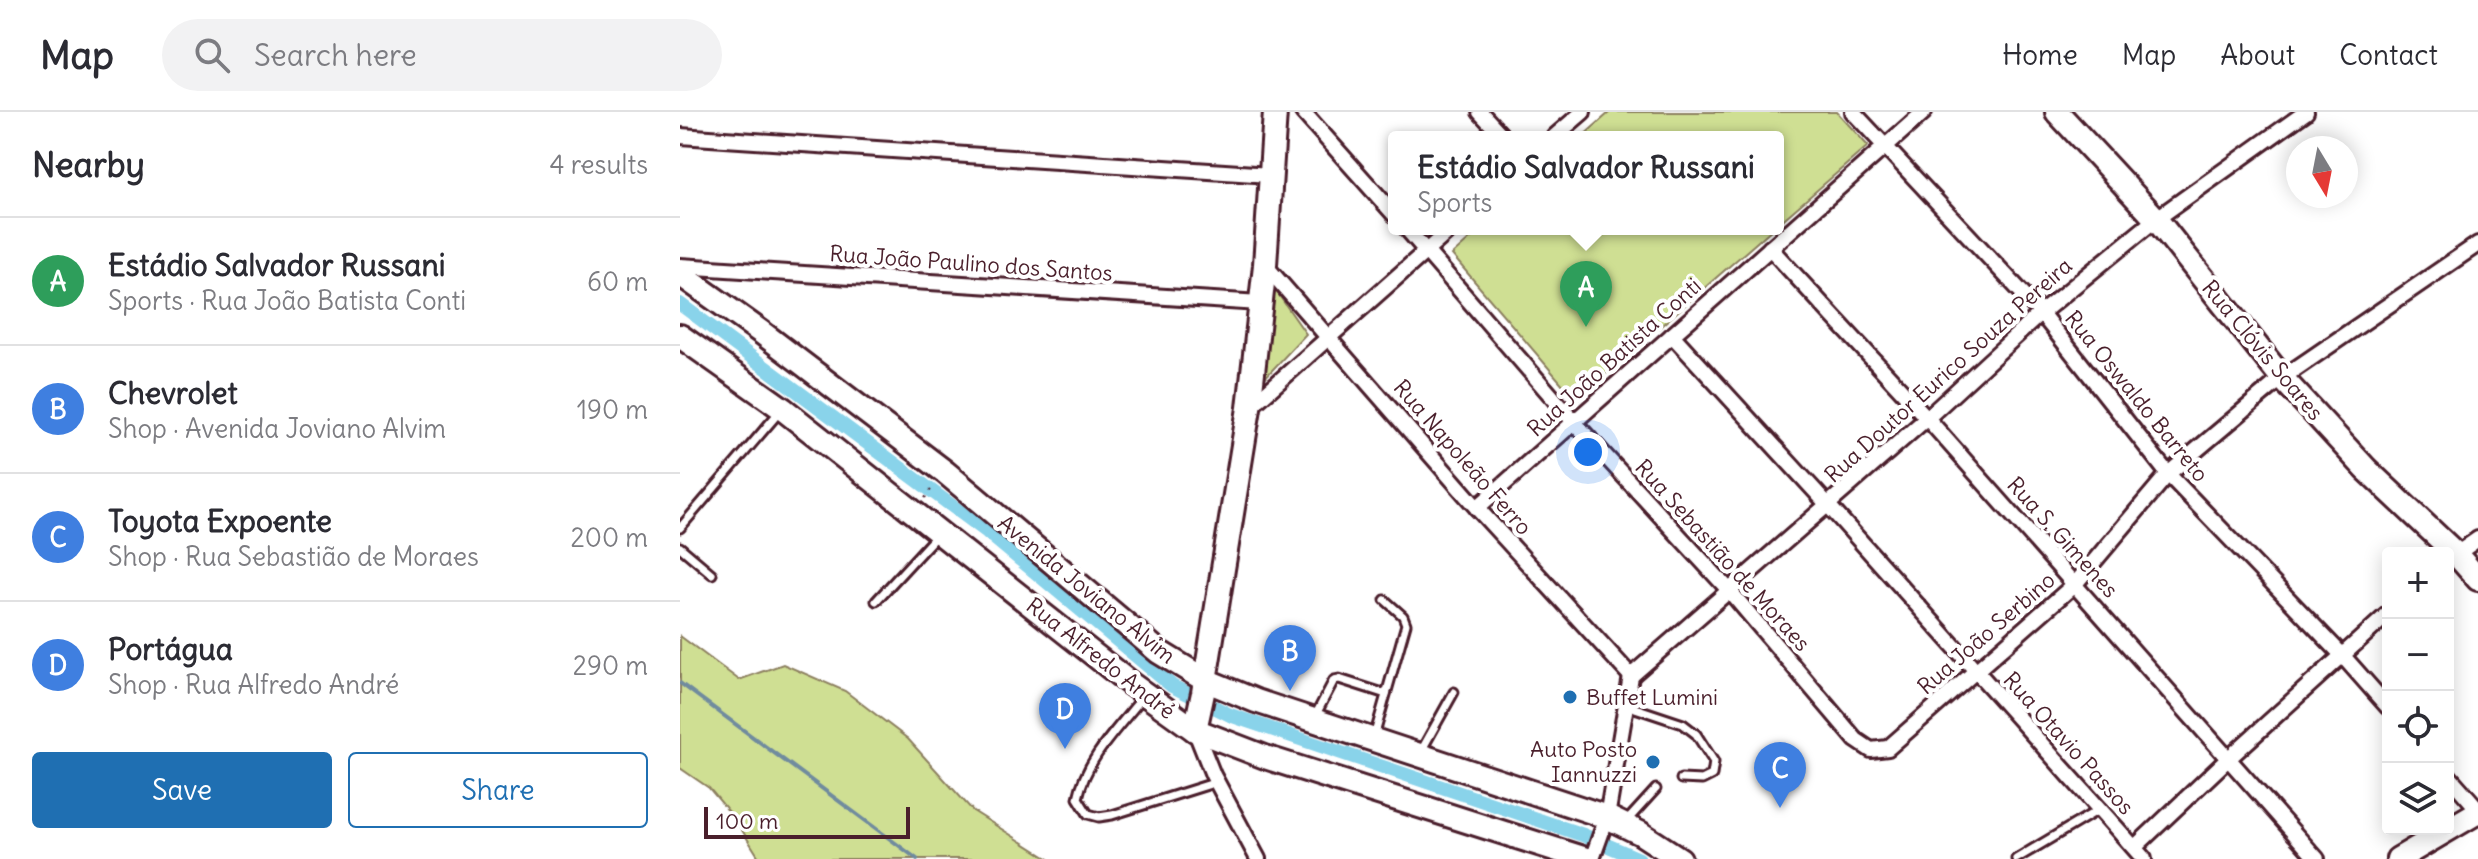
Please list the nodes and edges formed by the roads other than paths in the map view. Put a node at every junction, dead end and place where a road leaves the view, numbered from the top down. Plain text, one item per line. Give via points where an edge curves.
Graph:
1 (1275, 112) edge
2 (1303, 112) edge
3 (1480, 112) edge
4 (1583, 112) edge
5 (1853, 112) edge
6 (1924, 112) edge
7 (2057, 112) edge
8 (2306, 112) edge
9 (1497, 131) edge
10 (1561, 131) edge
11 (680, 136) edge
12 (1884, 147) junction
13 (1270, 175) junction
14 (1388, 207) edge
15 (2156, 219) junction
16 (1412, 235) edge
17 (1444, 235) edge
18 (2478, 244) edge
19 (1770, 248) junction
20 (1426, 251) junction
21 (1265, 265) junction
22 (680, 266) edge
23 (680, 274) edge
24 (1260, 303) junction
25 (2041, 313) junction
26 (1672, 335) junction
27 (680, 336) edge
28 (1330, 337) junction
29 (2282, 378) junction
30 (1249, 408) junction
31 (783, 409) junction
32 (1927, 418) junction
33 (1574, 422) junction
34 (2168, 474) junction
35 (1828, 505) junction
36 (1477, 508) junction
37 (680, 528) edge
38 (940, 531) junction
39 (2478, 539) edge
40 (680, 547) edge
41 (2441, 547) edge
42 (2454, 557) edge
43 (2454, 560) edge
44 (712, 574) dead end
45 (2478, 579) edge
46 (2075, 584) junction
47 (1728, 589) junction
48 (1385, 600) dead end
49 (876, 601) dead end
50 (2382, 619) edge
51 (1209, 654) junction
52 (2342, 655) junction
53 (1178, 664) junction
54 (1976, 673) junction
55 (1631, 676) junction
56 (1204, 686) junction
57 (1231, 690) junction
58 (1454, 692) dead end
59 (1145, 694) junction
60 (1386, 694) junction
61 (2382, 700) edge
62 (1626, 705) junction
63 (1313, 719) junction
64 (1196, 724) junction
65 (1374, 739) junction
66 (1888, 748) joint
67 (1419, 755) junction
68 (2229, 758) junction
69 (1681, 779) dead end
70 (1217, 782) junction
71 (2454, 782) edge
72 (1656, 789) dead end
73 (2100, 809) junction
74 (2478, 811) edge
75 (1611, 824) junction
76 (2140, 853) edge
77 (1590, 857) edge
78 (1258, 859) edge
79 (1680, 859) edge
80 (2016, 859) edge
81 (2317, 859) edge
82 (2398, 859) edge

1 - 13 main road
2 - 14 street
3 - 9 street
4 - 10 street
5 - 12 street, Rua Oswaldo Barreto
6 - 12 street, Rua João Batista Conti
7 - 15 main road, Rua Clóvis Soares
8 - 15 street, Rua Doutor Eurico Souza Pereira
11 - 13 street
12 - 19 street, Rua João Batista Conti
12 - 25 street, Rua Oswaldo Barreto
13 - 21 main road
15 - 25 street, Rua Doutor Eurico Souza Pereira
15 - 29 main road, Rua Clóvis Soares
16 - 20 street, Rua Sebastião de Moraes
17 - 20 street
18 - 29 street, Rua João Serbino
19 - 26 street, Rua João Batista Conti
19 - 32 street, Rua S. Gimenes
20 - 28 street
20 - 33 street, Rua Sebastião de Moraes
21 - 24 main road
21 - 28 street, Rua Napoleão Ferro
22 - 24 street, Rua João Paulino dos Santos
23 - 53 main road, Avenida Joviano Alvim via 945,472
24 - 30 main road
25 - 32 street, Rua Doutor Eurico Souza Pereira
25 - 34 street, Rua Oswaldo Barreto
26 - 33 street, Rua João Batista Conti
26 - 35 street, Rua Otavio Passos
27 - 31 main road, Rua Alfredo André
28 - 30 street
28 - 36 street, Rua Napoleão Ferro
29 - 34 street, Rua João Serbino
29 - 41 main road, Rua Clóvis Soares
30 - 51 main road
31 - 37 lane
31 - 38 main road, Rua Alfredo André
32 - 35 street, Rua Doutor Eurico Souza Pereira
32 - 46 street, Rua S. Gimenes
33 - 36 street, Rua João Batista Conti
33 - 47 street, Rua Sebastião de Moraes
34 - 46 street, Rua João Serbino
34 - 52 street, Rua Oswaldo Barreto
35 - 47 street, Rua Doutor Eurico Souza Pereira
35 - 54 street, Rua Otavio Passos
36 - 55 street, Rua Napoleão Ferro
38 - 49 lane
38 - 59 main road, Rua Alfredo André
39 - 42 street
40 - 44 lane
43 - 45 main road, Rua Clóvis Soares
46 - 54 street, Rua João Serbino
46 - 68 street, Rua S. Gimenes
47 - 55 street, Rua Doutor Eurico Souza Pereira
47 - 66 street, Rua Sebastião de Moraes via 1856,740 1871,750
48 - 60 lane via 1406,624
50 - 52 street
51 - 53 main road
51 - 56 main road
51 - 57 main road
52 - 61 street, Rua Oswaldo Barreto
52 - 68 street
53 - 56 main road, Avenida Joviano Alvim
54 - 66 street, Rua João Serbino
54 - 73 street, Rua Otavio Passos
55 - 62 street
56 - 57 main road, Avenida Joviano Alvim
56 - 64 main road
57 - 63 main road, Avenida Joviano Alvim
58 - 67 lane
59 - 64 main road, Rua Alfredo André
59 - 70 lane via 1100,751 1080,788 1082,807 1099,817
60 - 63 lane via 1334,680
60 - 65 lane
62 - 69 lane via 1683,724 1696,734 1714,762 1712,775
62 - 75 street
63 - 65 main road, Avenida Joviano Alvim
64 - 70 street
64 - 77 main road, Rua Alfredo André via 1265,757
65 - 67 main road, Avenida Joviano Alvim
67 - 75 main road, Avenida Joviano Alvim
68 - 76 street
68 - 81 street, Rua S. Gimenes
70 - 78 street
71 - 74 street
72 - 75 lane
73 - 76 street, Rua Otavio Passos
73 - 80 lane
74 - 82 main road
75 - 77 street
75 - 79 main road, Avenida Joviano Alvim

